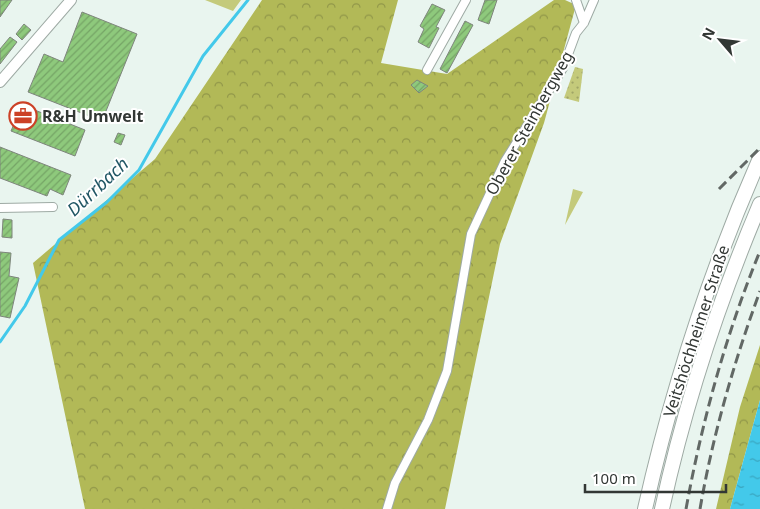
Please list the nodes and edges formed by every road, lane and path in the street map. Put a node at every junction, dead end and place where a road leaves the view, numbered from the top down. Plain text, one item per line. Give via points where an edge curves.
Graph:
1 (71, 0) edge
2 (466, 0) edge
3 (576, 0) edge
4 (594, 0) edge
5 (584, 23) junction
6 (428, 70) dead end
7 (0, 82) edge
8 (760, 158) edge
9 (760, 204) edge
10 (53, 207) dead end
11 (0, 208) edge
12 (386, 509) edge
13 (645, 509) edge
14 (662, 509) edge

1 - 7 street
2 - 6 street
3 - 5 street
4 - 5 street, Oberer Steinbergweg
5 - 12 street, Oberer Steinbergweg via 576,33 563,68 506,161 471,234 447,371
8 - 13 highway, Veitshöchheimer Straße via 721,252 686,357 662,436
9 - 14 highway, Veitshöchheimer Straße via 735,262 702,360 677,443
10 - 11 street

